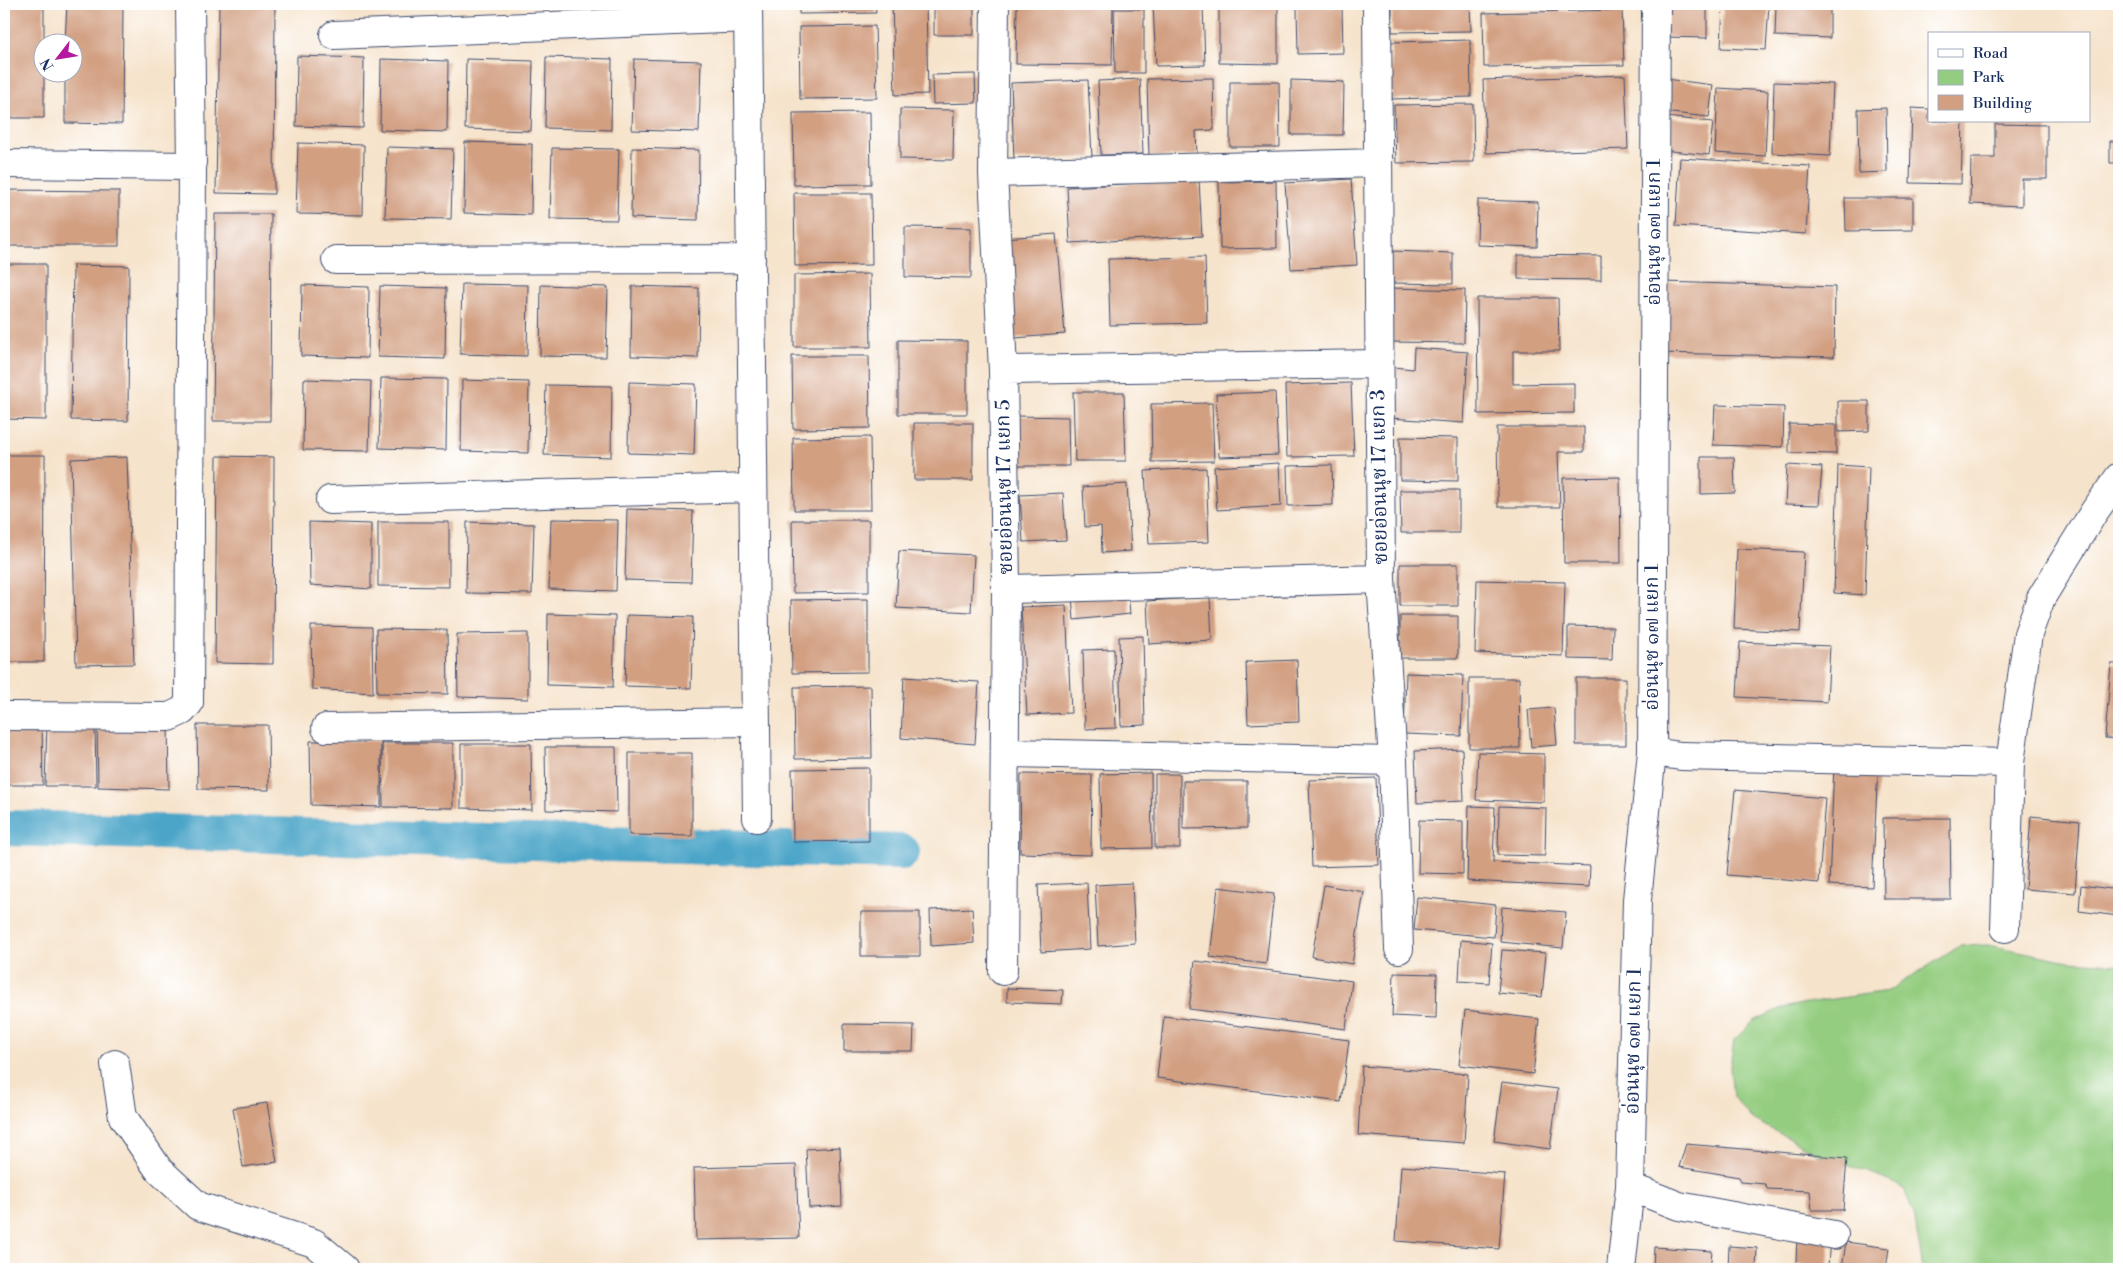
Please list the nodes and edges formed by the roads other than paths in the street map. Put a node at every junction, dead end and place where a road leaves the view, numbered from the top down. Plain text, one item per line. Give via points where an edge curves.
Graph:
1 (190, 4) edge
2 (995, 4) edge
3 (1377, 4) edge
4 (1656, 4) edge
5 (748, 11) edge
6 (334, 35) dead end
7 (1378, 163) junction
8 (4, 164) edge
9 (192, 166) junction
10 (993, 173) junction
11 (751, 259) junction
12 (336, 260) dead end
13 (1378, 364) junction
14 (1003, 370) junction
15 (2119, 477) edge
16 (753, 488) junction
17 (330, 500) dead end
18 (1381, 579) junction
19 (1006, 589) junction
20 (4, 716) edge
21 (756, 722) junction
22 (326, 728) dead end
23 (1005, 752) junction
24 (1652, 752) junction
25 (1393, 761) junction
26 (2010, 763) junction
27 (756, 818) dead end
28 (2005, 928) dead end
29 (1399, 949) dead end
30 (1003, 970) dead end
31 (115, 1064) dead end
32 (1630, 1187) junction
33 (1834, 1235) dead end
34 (345, 1269) edge
35 (1621, 1269) edge

1 - 9 street
2 - 10 street, ซอยอ่อนนุช 17 แยก 5
3 - 7 street, ซอยอ่อนนุช 17 แยก 3
4 - 24 street, อ่อนนุช ๑๗ แยก 1
5 - 6 street
5 - 11 street
7 - 10 street
7 - 13 street, ซอยอ่อนนุช 17 แยก 3
8 - 9 street
9 - 20 street via 189,703 182,711 169,717
10 - 14 street, ซอยอ่อนนุช 17 แยก 5
11 - 12 street
11 - 16 street
13 - 14 street
13 - 18 street, ซอยอ่อนนุช 17 แยก 3
14 - 19 street, ซอยอ่อนนุช 17 แยก 5
15 - 26 street via 2041,598 2028,634
16 - 17 street
16 - 21 street
18 - 19 street
18 - 25 street, ซอยอ่อนนุช 17 แยก 3
19 - 23 street, ซอยอ่อนนุช 17 แยก 5
21 - 22 street
21 - 27 street
23 - 25 street
23 - 30 street, ซอยอ่อนนุช 17 แยก 5
24 - 26 street via 1681,756
24 - 32 street, อ่อนนุช ๑๗ แยก 1 via 1638,900
25 - 29 street, ซอยอ่อนนุช 17 แยก 3
26 - 28 street
31 - 34 street via 123,1117 158,1170 198,1206 314,1243
32 - 33 street via 1679,1206
32 - 35 street, อ่อนนุช ๑๗ แยก 1

